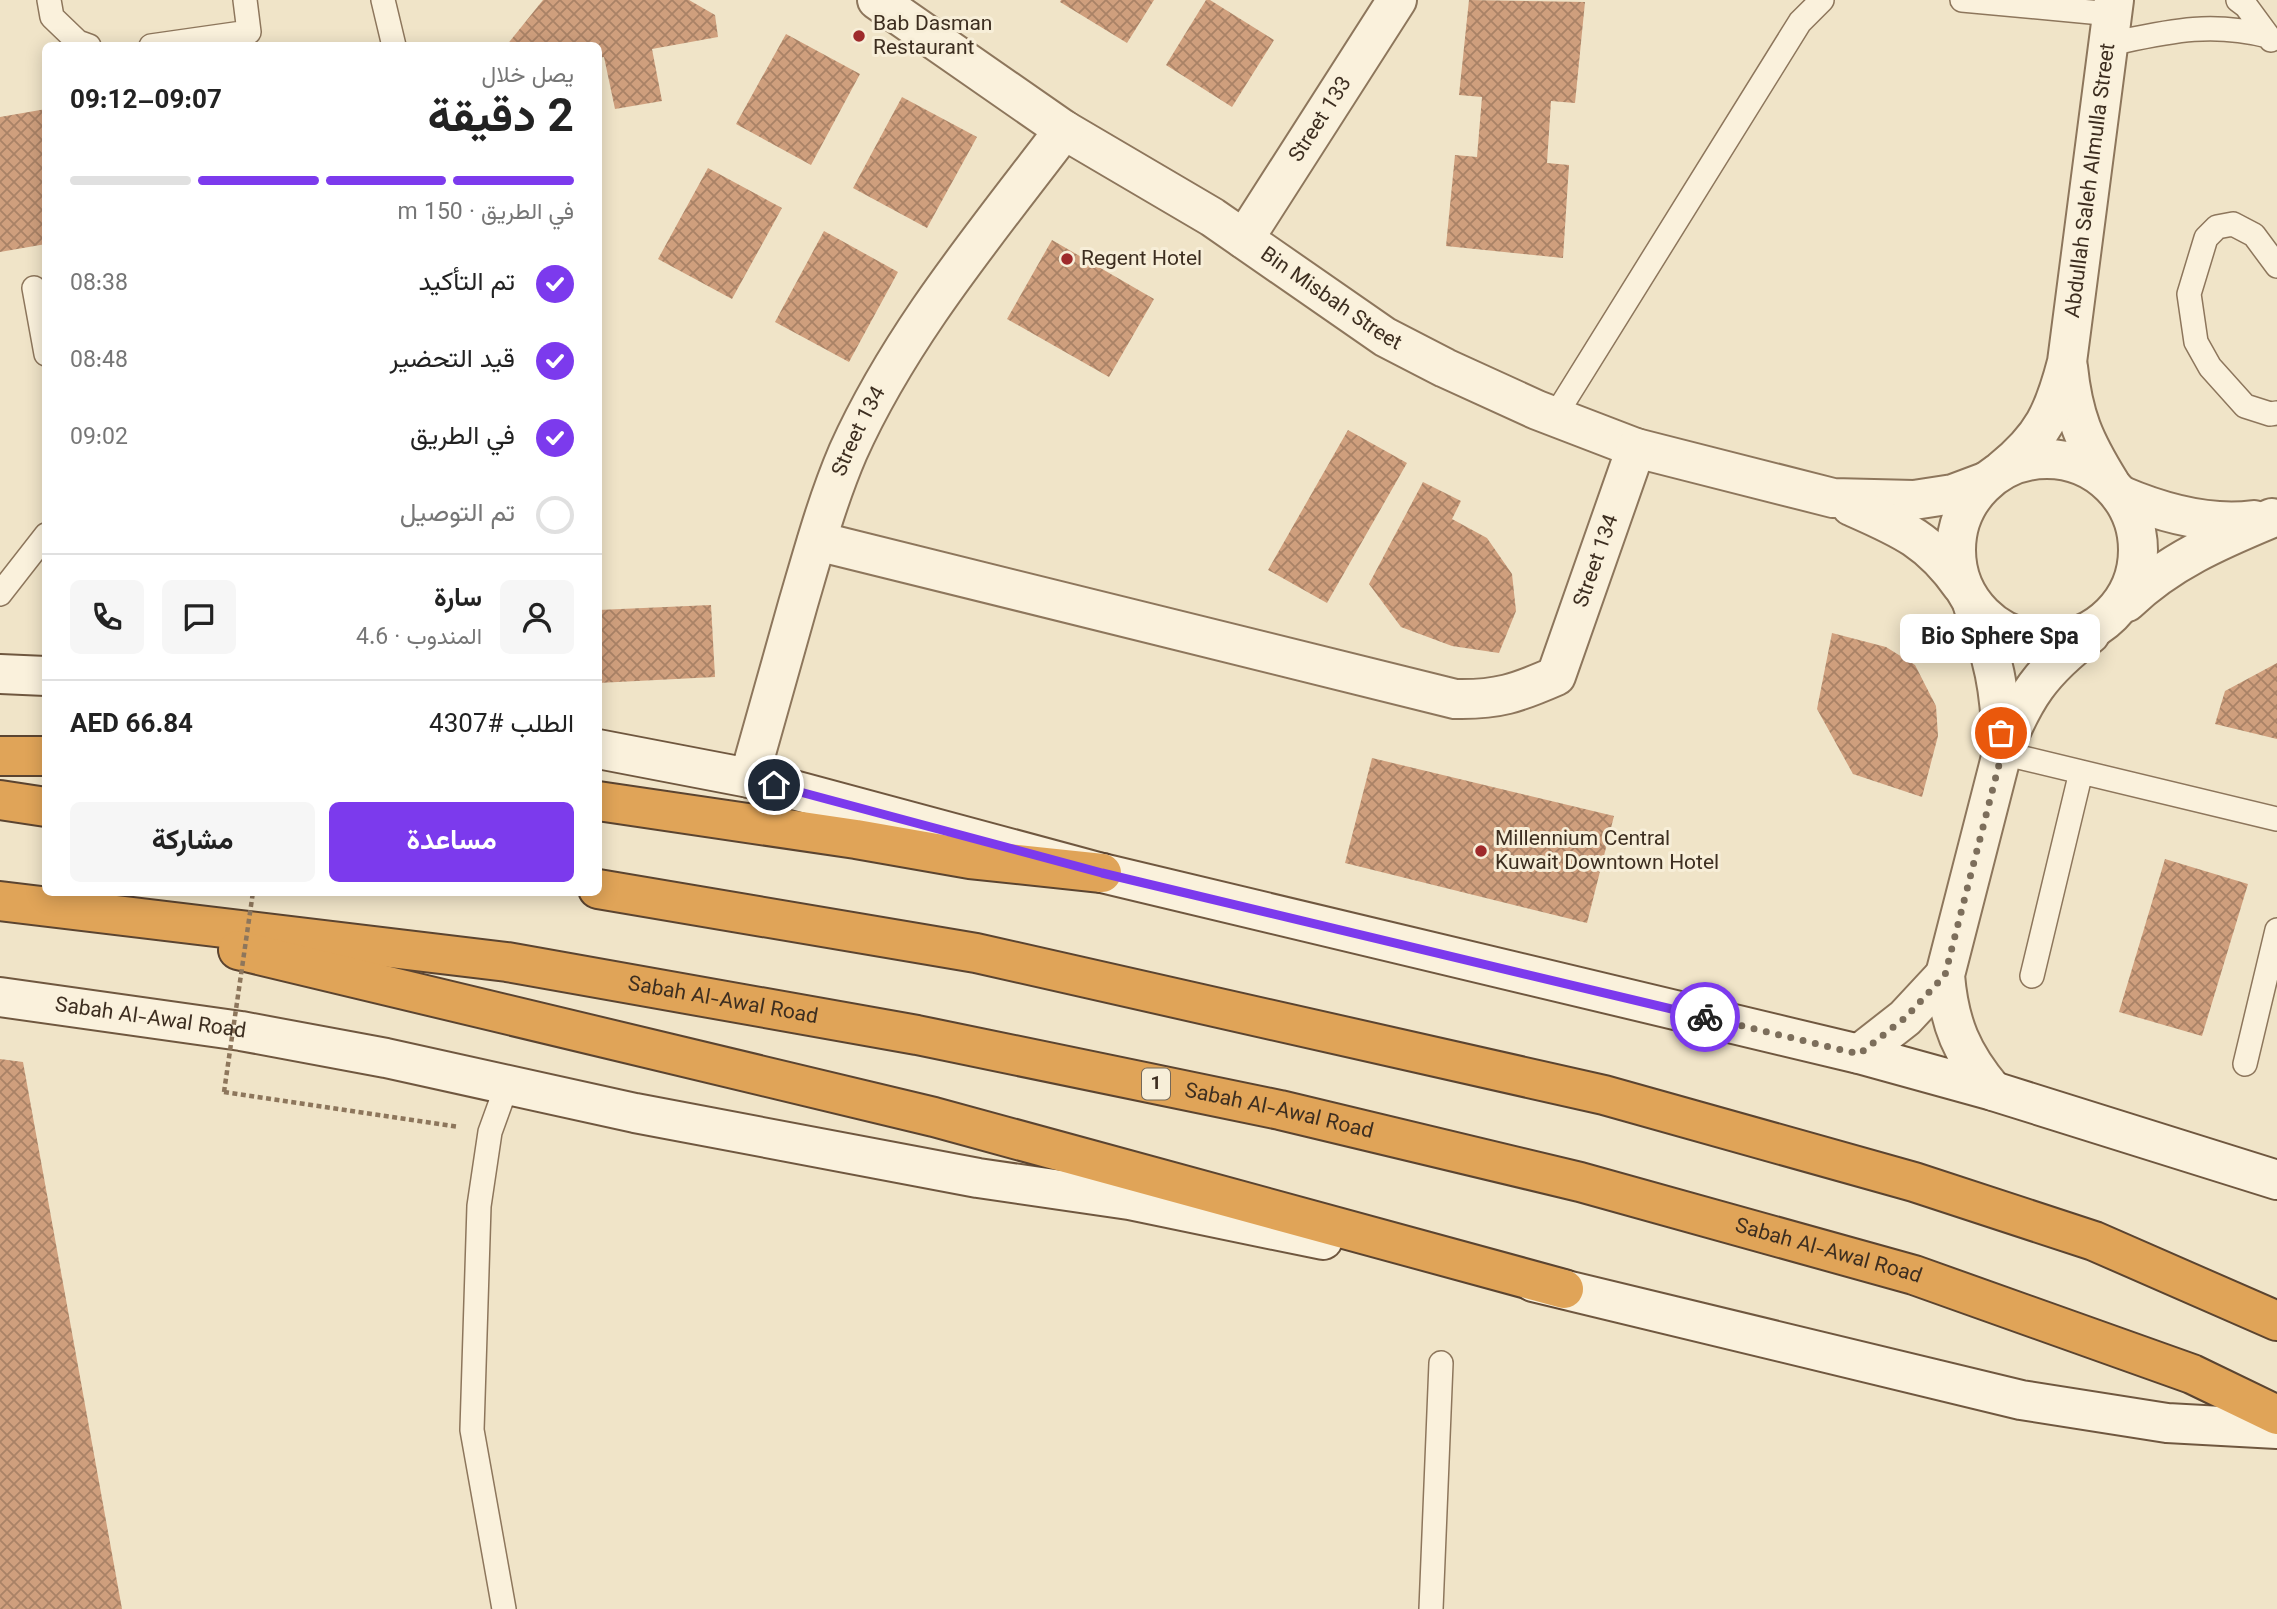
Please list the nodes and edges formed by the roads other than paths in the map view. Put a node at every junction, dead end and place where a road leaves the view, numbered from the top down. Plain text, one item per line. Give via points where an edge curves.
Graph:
1 (49, 0) edge
2 (245, 0) edge
3 (383, 0) edge
4 (877, 0) edge
5 (1397, 0) edge
6 (1822, 0) edge
7 (1962, 0) edge
8 (2238, 0) edge
9 (2112, 19) edge
10 (250, 39) edge
11 (78, 42) edge
12 (208, 42) edge
13 (393, 42) edge
14 (2272, 42) edge
15 (1064, 130) junction
16 (1244, 239) junction
17 (2277, 266) edge
18 (34, 288) dead end
19 (42, 332) edge
20 (2067, 362) junction
21 (2277, 413) edge
22 (1555, 416) junction
23 (1636, 448) junction
24 (1991, 478) junction
25 (2116, 490) junction
26 (1833, 498) junction
27 (2274, 517) edge
28 (42, 540) edge
29 (817, 541) junction
30 (0, 594) edge
31 (1969, 597) junction
32 (2109, 619) junction
33 (0, 674) edge
34 (42, 676) edge
35 (602, 750) edge
36 (2002, 753) junction
37 (0, 756) edge
38 (42, 756) edge
39 (2081, 772) junction
40 (749, 778) junction
41 (0, 800) edge
42 (602, 802) edge
43 (42, 806) edge
44 (2277, 819) edge
45 (1102, 873) junction
46 (602, 890) edge
47 (0, 901) edge
48 (55, 906) junction
49 (2277, 930) edge
50 (1945, 975) junction
51 (2032, 976) dead end
52 (0, 997) edge
53 (1859, 1054) junction
54 (2245, 1064) dead end
55 (507, 1085) junction
56 (1993, 1091) junction
57 (2277, 1180) edge
58 (1564, 1289) junction
59 (2277, 1321) edge
60 (1441, 1363) dead end
61 (2277, 1415) edge
62 (2277, 1429) edge
63 (504, 1609) edge
64 (1431, 1609) edge

1 - 11 lane via 52,17
2 - 10 lane
3 - 13 lane
4 - 15 street, Bin Misbah Street
5 - 16 street, Street 133
6 - 22 lane via 1800,22
7 - 9 lane
8 - 14 lane
9 - 14 lane via 2240,29
9 - 20 street, Abdullah Saleh Almulla Street
10 - 12 lane
15 - 16 street, Bin Misbah Street
15 - 29 street, Street 134 via 936,299 902,353 848,452
16 - 22 street, Bin Misbah Street via 1385,337
17 - 21 lane via 2254,235 2234,223 2217,227 2206,238 2189,294 2196,342 2210,367 2245,406
18 - 19 lane
20 - 24 street, Abdullah Saleh Almulla Street via 2043,428 2022,454
20 - 25 street, Abdullah Saleh Almulla Street via 2081,432
22 - 23 street, Bin Misbah Street
23 - 26 street, Bin Misbah Street
23 - 29 street, Street 134 via 1556,676 1487,699 1455,699
24 - 25 street via 2026,461 2057,459 2086,467
24 - 26 street, Bin Misbah Street via 1953,494 1914,500
24 - 31 street via 1967,505 1957,532 1956,561
25 - 27 street via 2174,515 2223,521
25 - 32 street via 2136,527 2139,563
26 - 31 street, Bin Misbah Street via 1917,539 1946,563
27 - 32 street via 2180,560
28 - 30 lane
29 - 40 street, Street 134
31 - 32 street via 1999,629 2032,641 2068,641
31 - 36 street via 1995,665
32 - 36 street via 2066,652 2036,684
33 - 34 street
35 - 40 street
36 - 39 lane
36 - 50 street
37 - 38 highway
39 - 44 lane
39 - 51 lane
40 - 45 street
41 - 43 highway
42 - 45 highway via 970,859
45 - 53 street
46 - 59 highway via 976,953 1604,1095 1914,1182 2094,1241
47 - 48 highway, Sabah Al-Awal Road / 1
48 - 58 highway via 934,1117
48 - 61 highway, Sabah Al-Awal Road / 1 via 507,962 917,1035 1280,1110 1580,1182 1914,1275 2192,1374
49 - 54 lane
50 - 53 street via 1905,1018
50 - 56 street via 1958,1038
52 - 55 street, Sabah Al-Awal Road via 241,1031
53 - 56 street
55 - 58 street, Sabah Al-Awal Road via 978,1178 1129,1200
55 - 63 lane via 490,1132 480,1206 472,1430
56 - 57 street
58 - 62 street, Sabah Al-Awal Road via 2021,1400 2167,1423
60 - 64 lane

